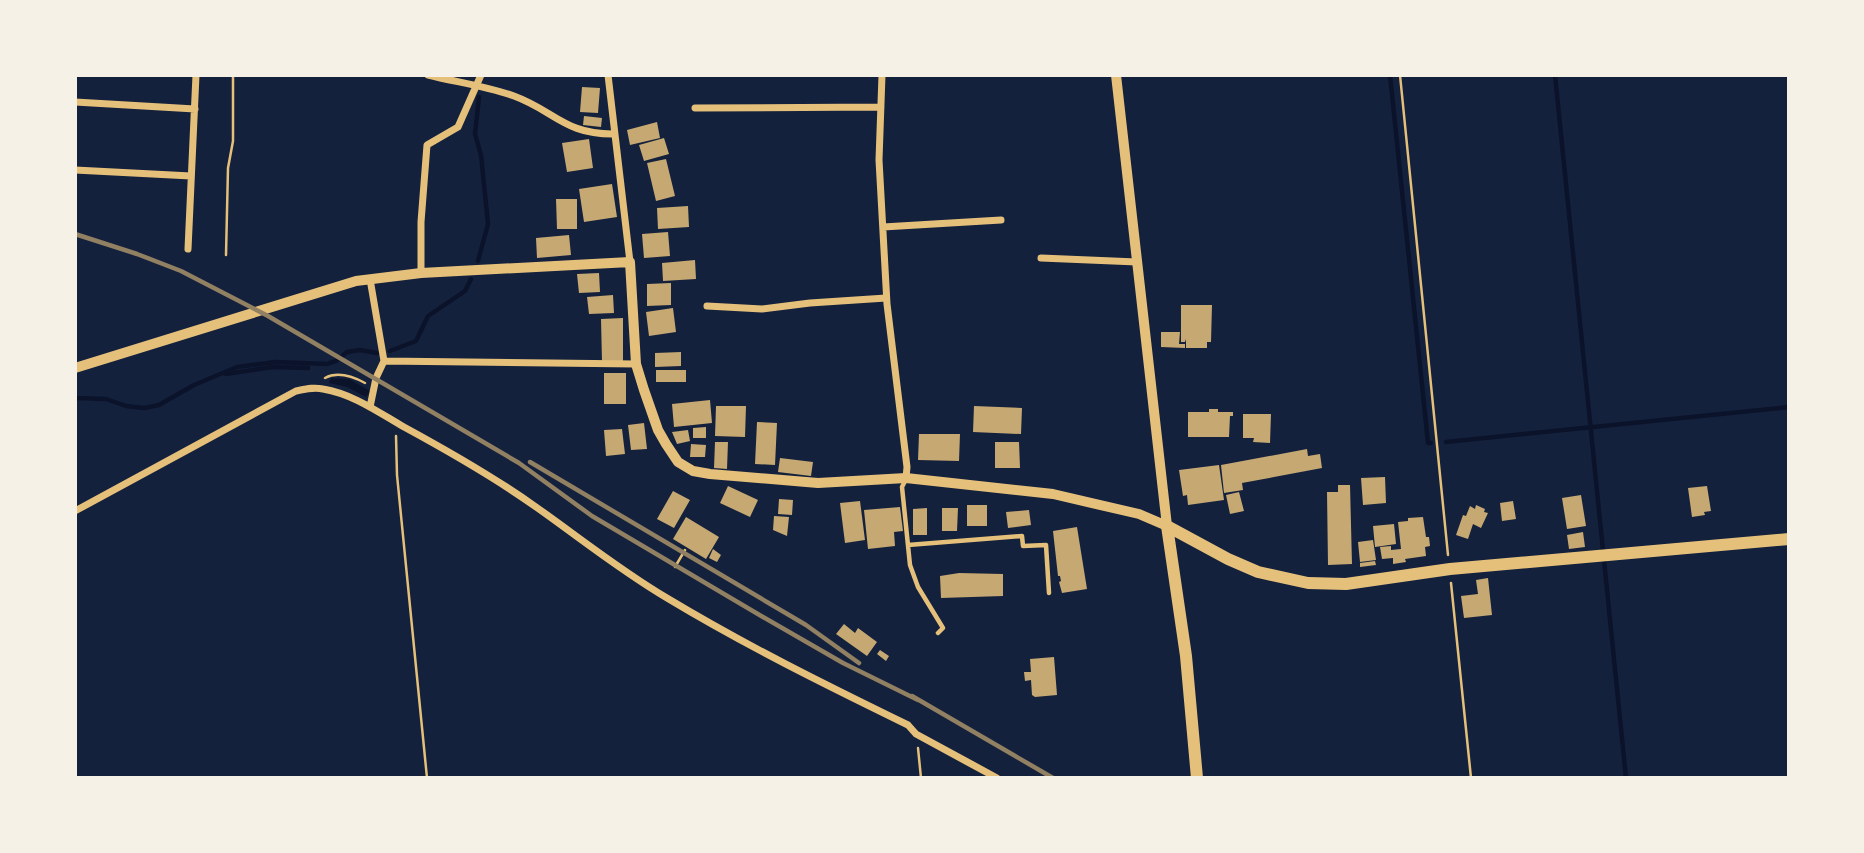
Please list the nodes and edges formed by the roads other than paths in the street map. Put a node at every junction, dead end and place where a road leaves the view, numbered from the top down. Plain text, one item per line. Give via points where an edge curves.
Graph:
1 (197, 75) edge
2 (428, 75) edge
3 (481, 75) edge
4 (608, 75) edge
5 (882, 75) edge
6 (1116, 75) edge
7 (477, 86) junction
8 (75, 102) edge
9 (881, 107) junction
10 (695, 108) dead end
11 (195, 109) junction
12 (615, 134) junction
13 (75, 170) edge
14 (191, 176) junction
15 (1001, 220) dead end
16 (883, 227) junction
17 (188, 249) dead end
18 (1041, 258) dead end
19 (630, 262) junction
20 (1136, 262) junction
21 (421, 273) junction
22 (370, 279) junction
23 (886, 298) junction
24 (707, 306) dead end
25 (384, 361) junction
26 (636, 364) junction
27 (75, 368) edge
28 (370, 407) junction
29 (906, 478) junction
30 (75, 511) edge
31 (1167, 526) junction
32 (1789, 539) edge
33 (908, 545) junction
34 (1049, 593) dead end
35 (938, 632) dead end
36 (997, 778) edge
37 (1197, 778) edge

1 - 11 street
2 - 7 street
3 - 7 street
4 - 12 street
5 - 9 street
6 - 20 street
7 - 12 street via 527,101 581,131
7 - 21 street via 458,127 427,145
8 - 11 street
9 - 10 street
9 - 16 street
11 - 14 street
12 - 19 street
13 - 14 street
14 - 17 street
15 - 16 street
16 - 23 street
18 - 20 street
19 - 21 street
19 - 26 street
20 - 31 street
21 - 22 street
22 - 25 street
22 - 27 street
23 - 24 street via 761,309
23 - 29 street
25 - 26 street
25 - 28 street
26 - 29 street via 657,429 678,462 693,471 818,483
28 - 30 street via 349,396 312,388 296,391
28 - 36 street via 474,465 667,599 908,725 916,734
29 - 31 street via 1053,494 1139,514
29 - 33 lane via 902,487
31 - 32 main road via 1258,572 1308,583 1346,584 1450,569
31 - 37 main road
33 - 34 lane via 1022,536 1023,546 1046,545
33 - 35 lane via 918,587 943,628

